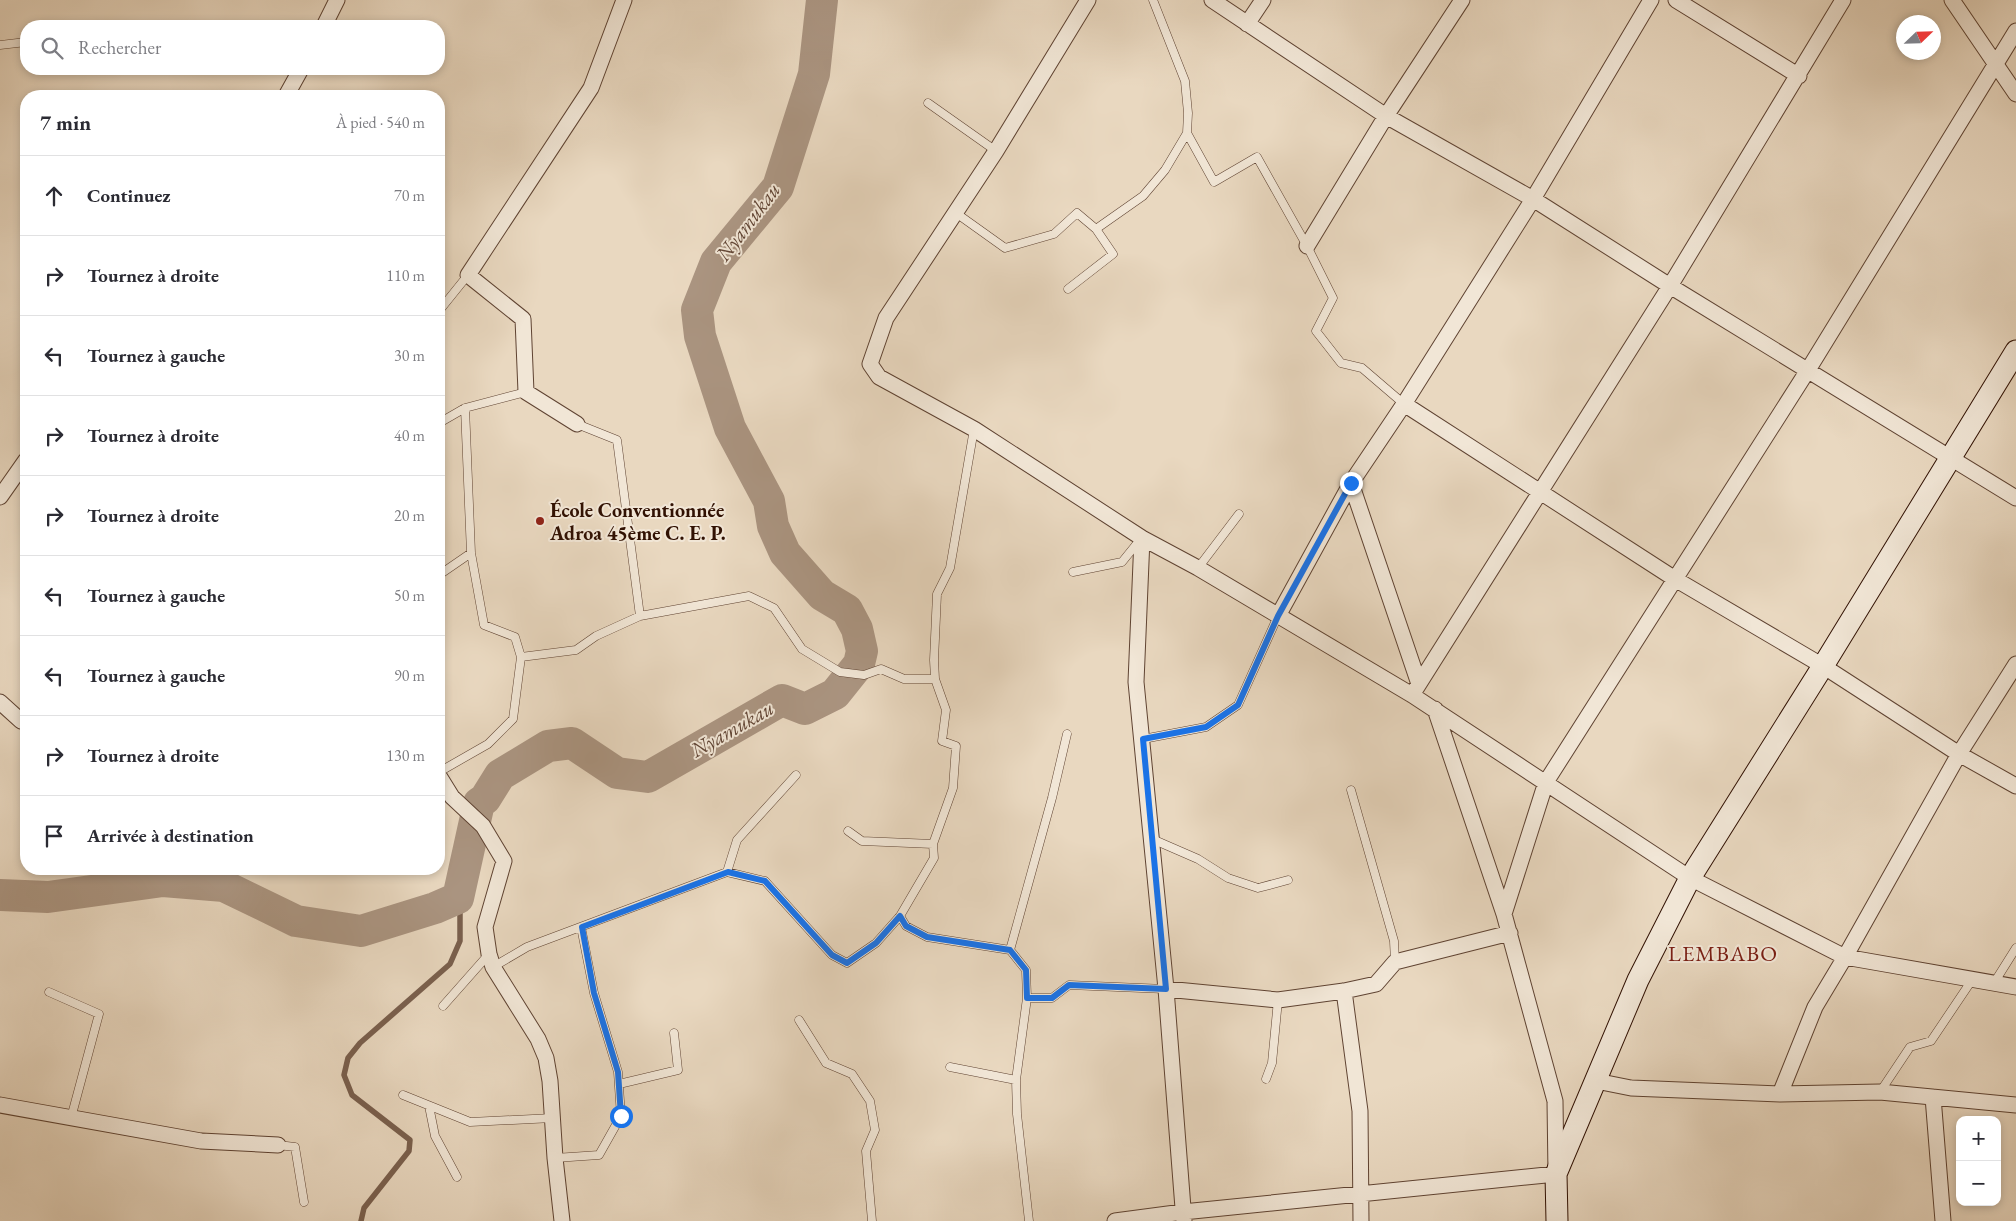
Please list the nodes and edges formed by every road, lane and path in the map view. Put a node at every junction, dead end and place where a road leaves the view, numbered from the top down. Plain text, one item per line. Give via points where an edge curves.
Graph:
1 (337, 0) edge
2 (624, 0) edge
3 (1088, 0) edge
4 (1153, 0) edge
5 (1212, 0) edge
6 (1263, 0) edge
7 (1462, 0) edge
8 (1651, 0) edge
9 (1676, 0) edge
10 (1843, 0) edge
11 (1952, 0) edge
12 (327, 20) edge
13 (1247, 24) junction
14 (2016, 31) edge
15 (20, 43) edge
16 (0, 45) edge
17 (1996, 63) junction
18 (298, 75) edge
19 (1799, 76) junction
20 (289, 90) edge
21 (2016, 94) edge
22 (928, 103) dead end
23 (1386, 116) junction
24 (1187, 133) junction
25 (996, 151) junction
26 (1533, 199) junction
27 (956, 213) junction
28 (1096, 229) junction
29 (1307, 246) junction
30 (468, 275) junction
31 (1670, 286) junction
32 (1068, 289) dead end
33 (445, 304) edge
34 (2016, 351) edge
35 (1808, 370) junction
36 (526, 392) junction
37 (1404, 404) junction
38 (465, 408) junction
39 (445, 420) edge
40 (577, 424) joint
41 (974, 429) junction
42 (1949, 458) junction
43 (20, 469) edge
44 (1351, 483) junction
45 (1542, 492) junction
46 (0, 497) edge
47 (2016, 498) edge
48 (1239, 514) dead end
49 (1142, 538) junction
50 (471, 553) junction
51 (1198, 568) junction
52 (445, 571) edge
53 (1072, 572) dead end
54 (1676, 579) junction
55 (640, 616) junction
56 (1278, 616) junction
57 (521, 657) junction
58 (2016, 664) edge
59 (1823, 666) junction
60 (935, 679) junction
61 (1416, 690) junction
62 (0, 702) edge
63 (1435, 709) junction
64 (20, 720) edge
65 (1067, 734) dead end
66 (1143, 739) junction
67 (1959, 754) junction
68 (445, 769) edge
69 (796, 776) dead end
70 (1546, 782) junction
71 (445, 786) edge
72 (2016, 786) edge
73 (1351, 790) dead end
74 (848, 831) dead end
75 (1152, 839) junction
76 (933, 844) junction
77 (728, 872) junction
78 (1690, 878) junction
79 (1288, 880) dead end
80 (1504, 914) junction
81 (900, 916) junction
82 (582, 927) junction
83 (1510, 933) junction
84 (2016, 948) edge
85 (1010, 950) junction
86 (1845, 957) junction
87 (491, 960) junction
88 (1395, 962) junction
89 (1972, 980) junction
90 (1994, 983) junction
91 (2016, 987) edge
92 (1166, 989) junction
93 (1344, 991) junction
94 (49, 992) dead end
95 (1027, 998) junction
96 (1278, 1000) junction
97 (443, 1006) dead end
98 (799, 1020) dead end
99 (674, 1033) dead end
100 (950, 1067) dead end
101 (1266, 1079) dead end
102 (1016, 1080) junction
103 (1596, 1081) junction
104 (619, 1084) junction
105 (1880, 1092) junction
106 (1780, 1094) junction
107 (403, 1095) dead end
108 (1933, 1097) junction
109 (2016, 1105) edge
110 (0, 1106) edge
111 (429, 1106) junction
112 (71, 1118) junction
113 (553, 1118) junction
114 (278, 1145) joint
115 (555, 1158) junction
116 (1556, 1174) junction
117 (457, 1177) dead end
118 (1360, 1194) junction
119 (304, 1202) dead end
120 (1184, 1216) edge
121 (562, 1221) edge
122 (872, 1221) edge
123 (1029, 1221) edge
124 (1115, 1221) edge
125 (1361, 1221) edge
126 (1557, 1221) edge
127 (1943, 1221) edge

1 - 12 street
2 - 30 street via 591,88
3 - 25 street
4 - 24 lane via 1185,80
5 - 13 street
6 - 13 street
7 - 23 street
8 - 26 street
9 - 19 street
10 - 19 street
11 - 17 street
13 - 23 street
14 - 17 street
15 - 16 lane
17 - 21 street
17 - 35 street
18 - 20 street
19 - 31 street
22 - 25 lane
23 - 26 street
23 - 29 street
24 - 28 lane via 1165,170 1143,196
24 - 29 lane via 1214,182 1257,157
25 - 27 street
26 - 31 street
26 - 37 street
27 - 28 lane via 1005,248 1054,234 1077,213
27 - 41 street via 886,318 870,364 879,377
28 - 32 lane via 1113,254
29 - 37 lane via 1333,298 1316,331 1341,364 1362,368
30 - 33 lane
30 - 36 street via 523,319
31 - 35 street
31 - 45 street
34 - 42 street
35 - 42 street
35 - 54 street
36 - 38 lane
36 - 40 street
37 - 44 street
37 - 45 street
38 - 39 lane
38 - 50 lane
40 - 55 lane via 617,440
41 - 49 street
41 - 60 lane via 950,568 937,594
42 - 47 street
42 - 59 street
43 - 46 street
44 - 56 street
44 - 61 street
45 - 54 street
45 - 61 street
48 - 51 lane
49 - 51 street
49 - 53 lane via 1122,562
49 - 66 street via 1136,682
50 - 52 lane
50 - 57 lane via 484,625 515,637
51 - 56 street
54 - 59 street
54 - 70 street
55 - 57 lane via 596,636 576,650
55 - 60 lane via 749,596 774,608 802,649 840,672 864,675 881,669 904,679
56 - 61 street
56 - 66 lane via 1238,705 1206,727
57 - 68 lane via 513,720 488,744
58 - 67 street
59 - 67 street
59 - 78 street
60 - 76 lane via 946,710 942,741 956,746 953,788
61 - 63 street
62 - 64 street
63 - 70 street
63 - 80 street
65 - 85 lane
66 - 75 street
67 - 72 street
67 - 86 street
69 - 77 lane via 737,840
70 - 78 street
70 - 80 street
71 - 87 street via 452,797 484,826 504,861 485,927
73 - 88 lane via 1394,941
74 - 76 lane via 862,841
75 - 79 lane via 1198,859 1228,878 1258,888
75 - 92 street
76 - 81 lane via 934,858
77 - 81 lane via 765,881 832,955 847,963 876,943
77 - 82 lane
78 - 86 street
78 - 103 street via 1638,980
80 - 83 street
81 - 85 lane via 906,926 927,937
82 - 87 lane
82 - 104 lane via 594,993
83 - 88 street
83 - 116 street via 1555,1101
84 - 90 lane
85 - 95 lane via 1026,970
86 - 89 street
86 - 106 street via 1815,1006
87 - 97 lane
87 - 113 street via 546,1058
88 - 93 street via 1376,984
89 - 90 street
89 - 105 lane via 1931,1041 1910,1047
90 - 91 street
92 - 95 lane via 1069,985 1052,998
92 - 96 street
92 - 120 street
93 - 96 street
93 - 118 street via 1360,1111
94 - 112 lane via 99,1014
95 - 102 lane
96 - 101 lane via 1272,1063
98 - 122 lane via 826,1063 852,1074 870,1101 875,1130 866,1151
99 - 104 lane via 678,1070
100 - 102 lane
102 - 123 lane
103 - 106 street via 1631,1088
103 - 116 street
104 - 115 lane via 621,1116 599,1154
105 - 106 street
105 - 108 street
107 - 111 lane
108 - 109 street
108 - 127 street
110 - 112 street
111 - 113 lane via 470,1122
111 - 117 lane via 435,1136
112 - 114 street via 201,1141
113 - 115 street
114 - 119 lane via 295,1148
115 - 121 street
116 - 118 street
116 - 126 street
118 - 120 street
118 - 125 street
120 - 124 street

